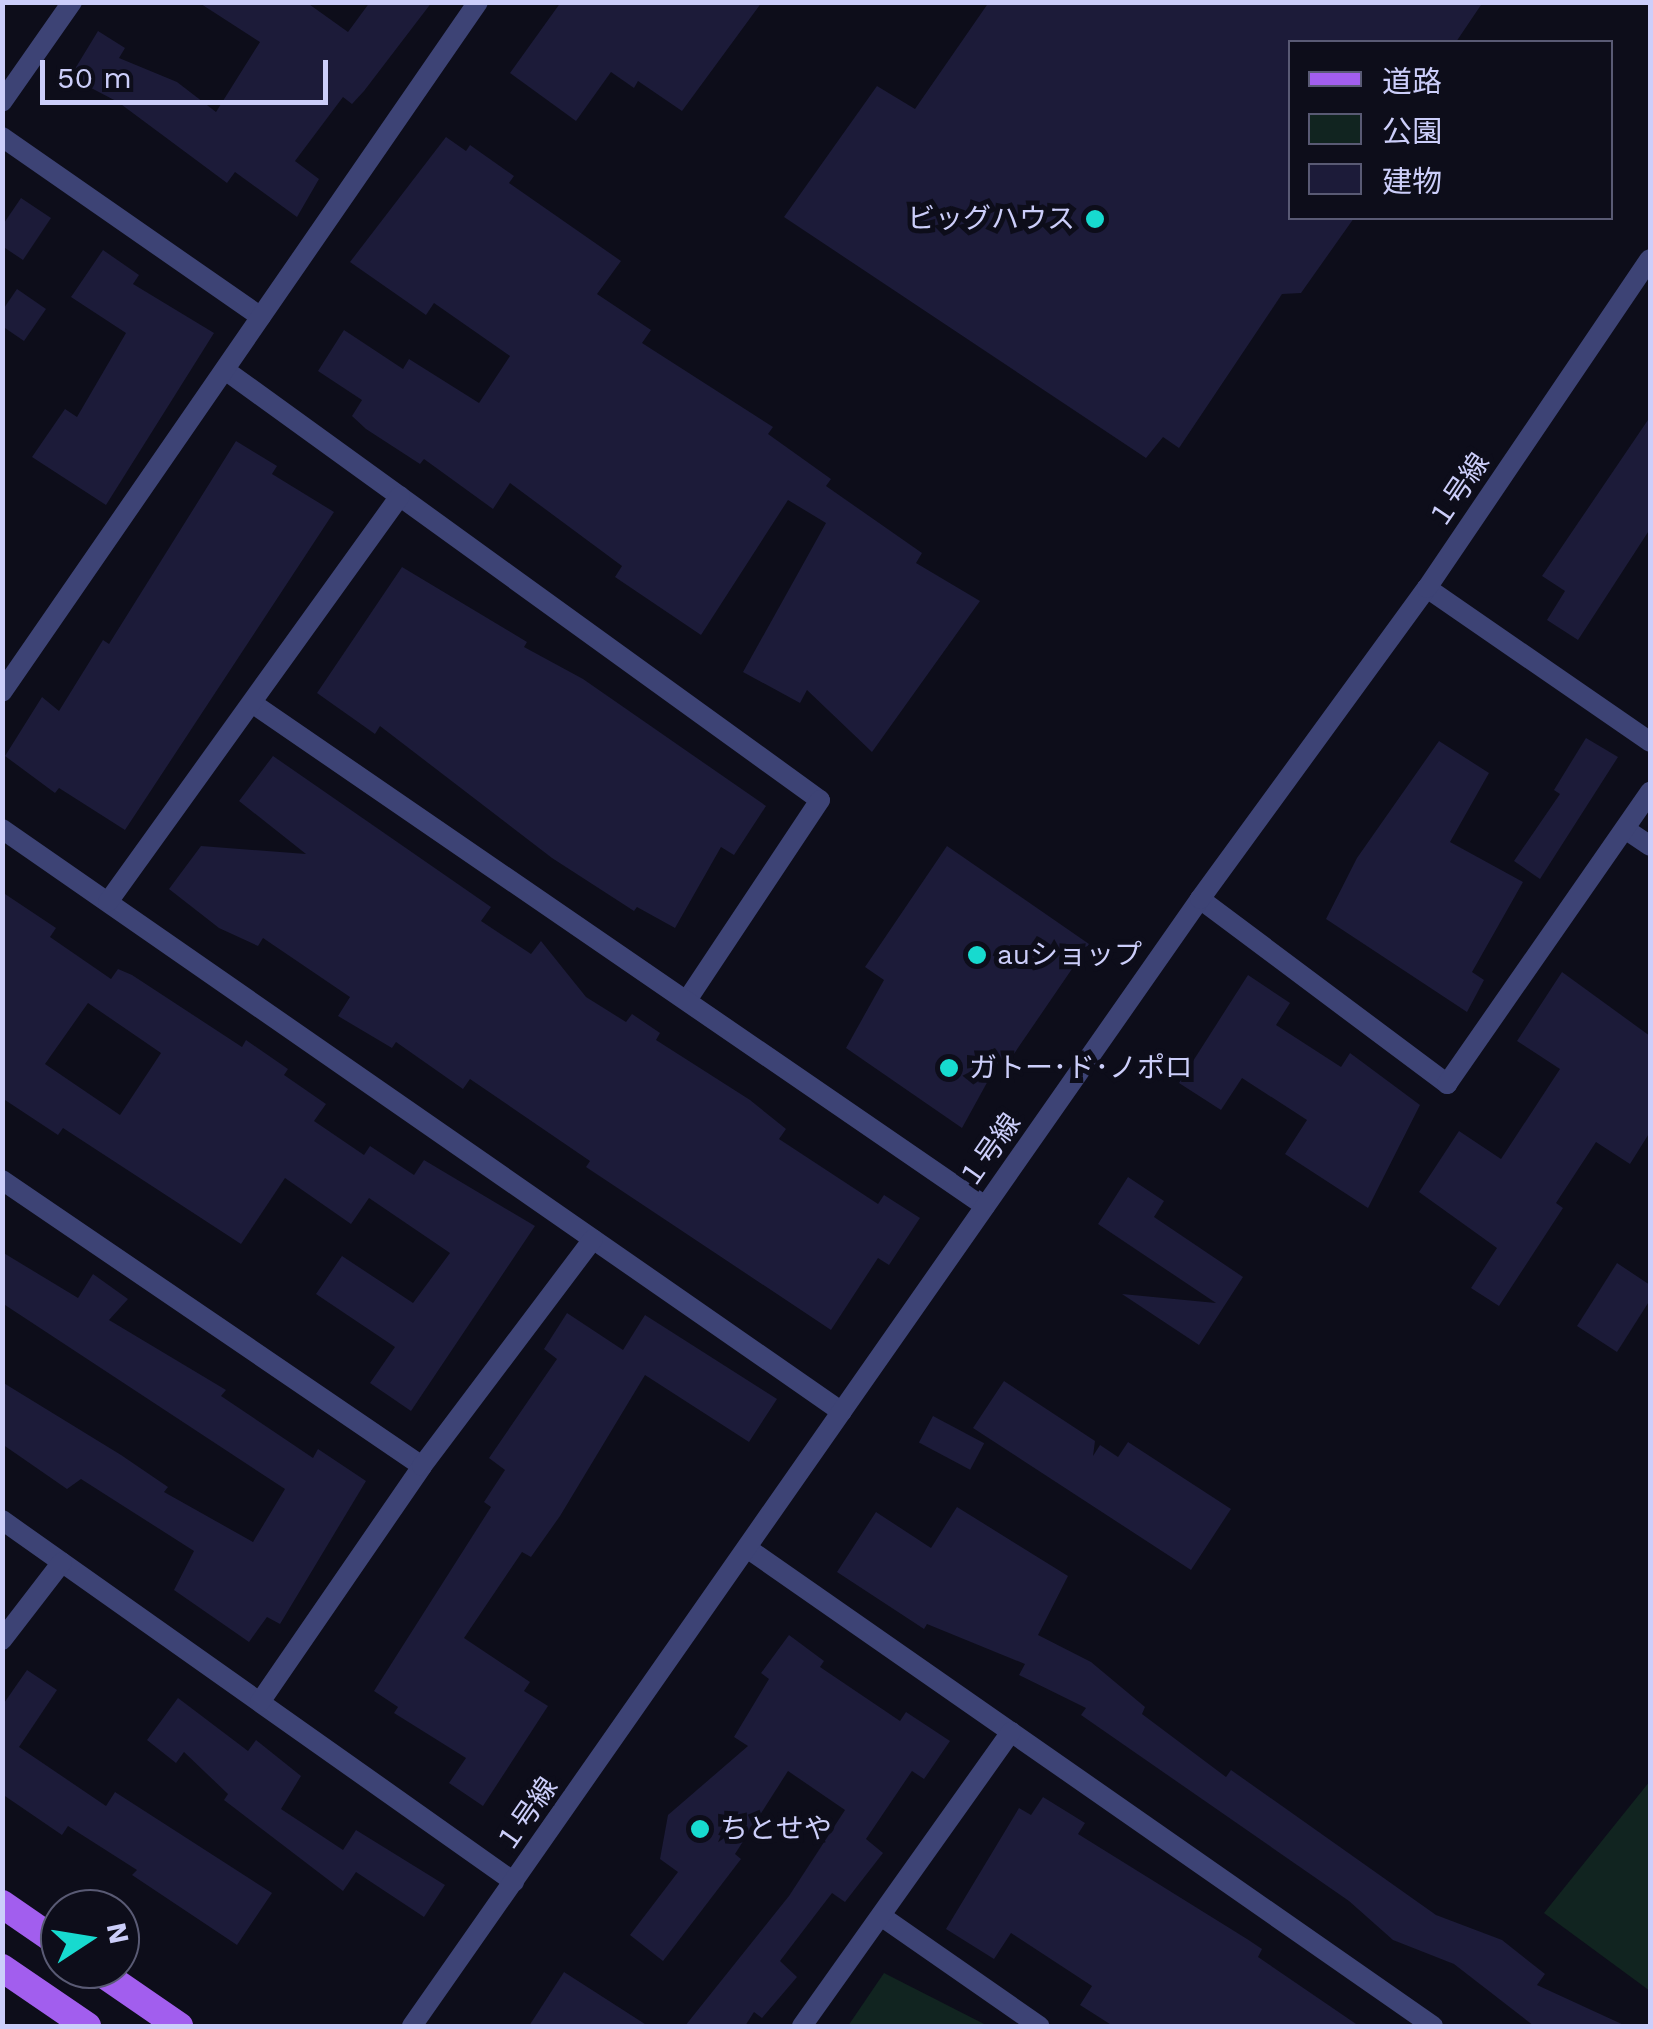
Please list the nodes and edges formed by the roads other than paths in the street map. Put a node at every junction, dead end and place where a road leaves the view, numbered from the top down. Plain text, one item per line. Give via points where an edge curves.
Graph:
1 (72, 2) edge
2 (478, 2) edge
3 (2, 102) edge
4 (2, 137) edge
5 (1650, 259) edge
6 (261, 317) junction
7 (225, 370) junction
8 (400, 496) junction
9 (1427, 588) junction
10 (2, 692) edge
11 (252, 703) junction
12 (1650, 742) edge
13 (1650, 792) edge
14 (1625, 828) junction
15 (2, 829) edge
16 (1650, 846) edge
17 (1200, 899) junction
18 (108, 902) junction
19 (688, 999) junction
20 (2, 1180) edge
21 (986, 1206) junction
22 (594, 1240) junction
23 (842, 1412) junction
24 (422, 1466) junction
25 (2, 1520) edge
26 (747, 1548) junction
27 (62, 1562) junction
28 (2, 1640) edge
29 (260, 1702) junction
30 (1011, 1732) junction
31 (514, 1882) junction
32 (2, 1904) edge
33 (881, 1916) junction
34 (40, 1930) edge
35 (2, 1968) edge
36 (125, 1989) edge
37 (87, 2026) edge
38 (179, 2026) edge
39 (412, 2026) edge
40 (802, 2026) edge
41 (1039, 2026) edge
42 (1433, 2026) edge

1 - 3 street
2 - 6 street
4 - 6 street
5 - 9 street, １号線
6 - 7 street
7 - 8 street
7 - 10 street
8 - 11 street
8 - 19 street via 820,800
9 - 12 street
9 - 17 street, １号線
11 - 18 street
11 - 19 street
13 - 14 street
14 - 16 street
14 - 17 street via 1447,1084
15 - 18 street
17 - 21 street, １号線
18 - 22 street
19 - 21 street
20 - 24 street
21 - 23 street, １号線
22 - 23 street
22 - 24 street
23 - 26 street, １号線
24 - 29 street
25 - 27 street
26 - 30 street
26 - 31 street, １号線
27 - 28 street
27 - 29 street
29 - 31 street
30 - 33 street
30 - 42 street
31 - 39 street, １号線
32 - 34 main road
33 - 40 street
33 - 41 street
35 - 37 main road
36 - 38 main road

